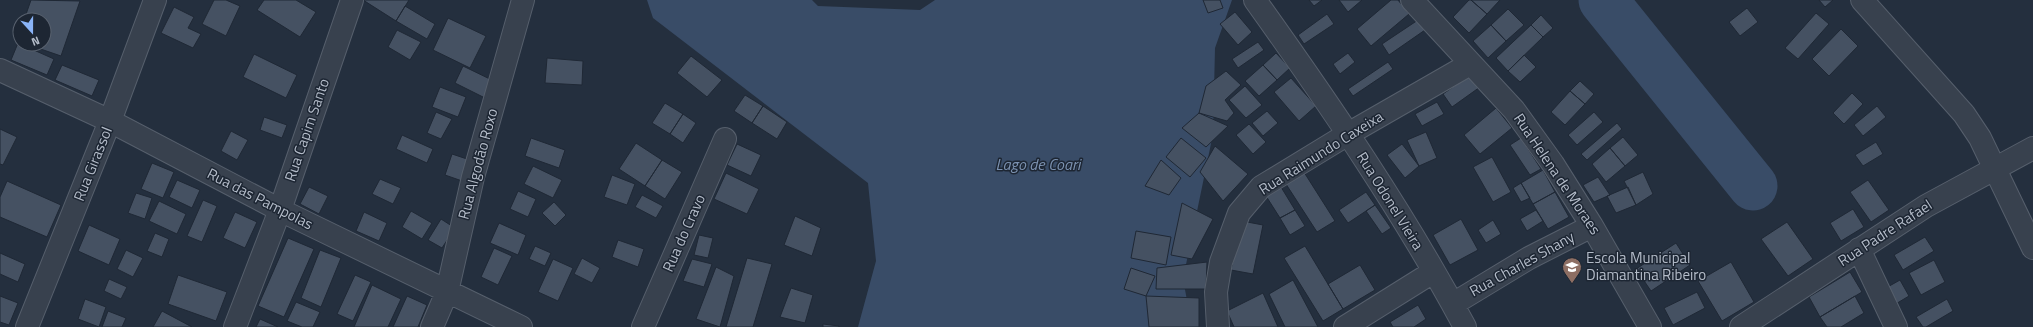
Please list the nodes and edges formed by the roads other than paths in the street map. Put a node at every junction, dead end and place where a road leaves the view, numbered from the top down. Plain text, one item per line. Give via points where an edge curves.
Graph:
1 (155, 0) edge
2 (352, 0) edge
3 (523, 0) edge
4 (1255, 0) edge
5 (1412, 0) edge
6 (1862, 0) edge
7 (1470, 64) junction
8 (0, 70) edge
9 (110, 122) junction
10 (1348, 134) junction
11 (725, 139) dead end
12 (2033, 148) edge
13 (1994, 170) junction
14 (280, 210) junction
15 (1592, 226) junction
16 (2033, 248) edge
17 (1859, 249) junction
18 (1434, 272) junction
19 (447, 292) junction
20 (1452, 304) junction
21 (27, 327) edge
22 (235, 327) edge
23 (432, 327) edge
24 (520, 327) edge
25 (643, 327) edge
26 (1218, 327) edge
27 (1345, 327) edge
28 (1465, 327) edge
29 (1650, 327) edge
30 (1741, 327) edge
31 (1896, 327) edge

1 - 9 street, Rua Girassol
2 - 14 street, Rua Capim Santo
3 - 19 street, Rua Algodão Roxo via 473,177
4 - 10 street, Rua Odonel Vieira
5 - 7 street, Rua Helena de Moraes
6 - 13 street via 1964,114 1980,138
7 - 10 street, Rua Raimundo Caxeixa
7 - 15 street, Rua Helena de Moraes via 1514,110 1554,164
8 - 9 street, Rua das Pampolas
9 - 14 street, Rua das Pampolas
9 - 21 street, Rua Girassol
10 - 18 street, Rua Odonel Vieira
10 - 26 street, Rua Raimundo Caxeixa via 1261,187 1239,213 1222,262 1216,292
11 - 25 street, Rua do Cravo
12 - 13 street, Rua Padre Rafael
13 - 16 street
13 - 17 street, Rua Padre Rafael via 1926,206
14 - 19 street, Rua das Pampolas
14 - 22 street, Rua Capim Santo
15 - 20 street, Rua Charles Shany via 1529,258
15 - 29 street, Rua Helena de Moraes
17 - 30 street, Rua Padre Rafael
17 - 31 street
18 - 20 street, Rua Odonel Vieira
18 - 27 street
19 - 23 street, Rua Algodão Roxo
19 - 24 street, Rua das Pampolas
20 - 28 street, Rua Odonel Vieira

